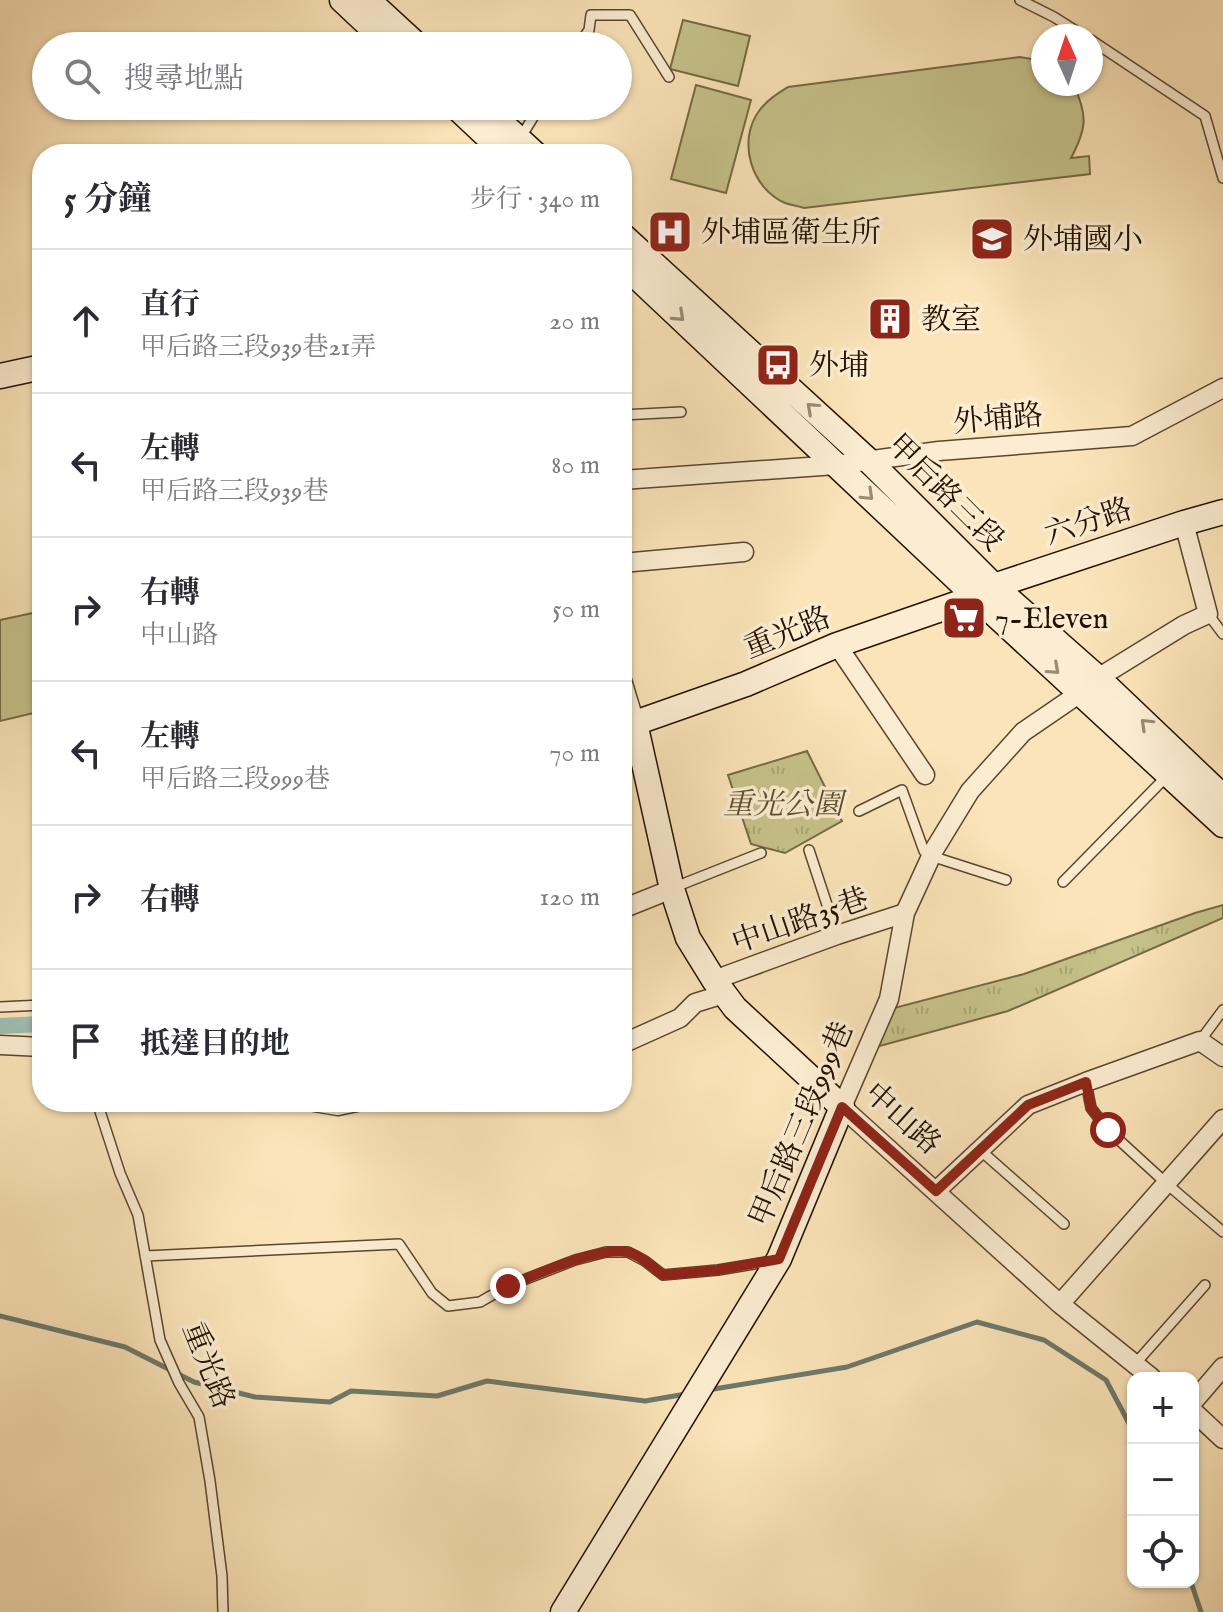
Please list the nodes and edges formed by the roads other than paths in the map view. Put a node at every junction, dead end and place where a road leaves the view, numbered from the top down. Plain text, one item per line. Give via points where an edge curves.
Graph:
1 (342, 0) edge
2 (368, 0) edge
3 (1020, 0) edge
4 (1065, 24) edge
5 (376, 32) edge
6 (403, 32) edge
7 (588, 32) edge
8 (1103, 48) edge
9 (669, 77) dead end
10 (476, 120) edge
11 (495, 120) edge
12 (533, 120) edge
13 (512, 144) edge
14 (516, 144) edge
15 (522, 144) edge
16 (1223, 178) edge
17 (632, 244) edge
18 (632, 272) edge
19 (32, 369) edge
20 (0, 376) edge
21 (1223, 388) edge
22 (681, 412) dead end
23 (632, 414) edge
24 (869, 461) junction
25 (836, 465) junction
26 (632, 479) edge
27 (1223, 512) edge
28 (1184, 523) junction
29 (744, 552) dead end
30 (632, 562) edge
31 (985, 591) junction
32 (1208, 614) junction
33 (1223, 634) edge
34 (837, 645) junction
35 (1089, 685) junction
36 (632, 723) edge
37 (632, 736) edge
38 (1176, 766) junction
39 (925, 775) dead end
40 (1223, 797) edge
41 (859, 811) dead end
42 (1223, 825) edge
43 (809, 850) dead end
44 (761, 853) dead end
45 (931, 856) junction
46 (1006, 880) dead end
47 (1063, 882) dead end
48 (672, 889) junction
49 (632, 905) edge
50 (905, 913) junction
51 (837, 935) junction
52 (719, 987) junction
53 (32, 1005) edge
54 (0, 1007) edge
55 (1223, 1010) edge
56 (632, 1040) edge
57 (1200, 1041) junction
58 (0, 1045) edge
59 (32, 1047) edge
60 (1223, 1057) edge
61 (1086, 1082) junction
62 (842, 1107) junction
63 (100, 1112) edge
64 (1223, 1119) edge
65 (980, 1150) junction
66 (1167, 1184) junction
67 (936, 1191) junction
68 (1064, 1224) dead end
69 (1223, 1232) edge
70 (145, 1256) junction
71 (779, 1259) junction
72 (1205, 1285) dead end
73 (1060, 1304) junction
74 (1135, 1364) junction
75 (1223, 1367) edge
76 (1145, 1372) edge
77 (1199, 1395) edge
78 (1199, 1417) edge
79 (1223, 1439) edge
80 (223, 1612) edge
81 (563, 1612) edge

1 - 5 street
2 - 6 street
3 - 4 lane
7 - 9 lane via 591,15 630,15
8 - 16 lane via 1205,116
10 - 13 street
11 - 14 street
12 - 15 lane
24 -> 17 street, 甲后路三段
18 -> 25 street, 甲后路三段
19 - 20 street
21 - 24 street, 外埔路 via 1132,436
22 - 23 lane
24 - 25 street, 外埔路
24 - 31 street, 甲后路三段
25 - 26 street, 外埔路
25 -> 31 street, 甲后路三段
27 - 28 street, 六分路
28 - 31 street, 六分路
28 - 32 street
29 - 30 street
31 - 34 street, 重光路
31 - 35 street, 甲后路三段
32 - 33 lane
32 - 35 street, 甲后路三段999巷
34 - 36 street, 重光路 via 746,684
34 - 39 street
35 - 38 street, 甲后路三段
35 - 45 street, 甲后路三段999巷 via 1023,732 970,791
37 - 48 street, 中山路
38 - 40 street, 甲后路三段
38 - 42 street, 甲后路三段
38 - 47 lane
41 - 45 lane via 902,790 924,851
43 - 51 lane
44 - 48 lane
45 - 46 lane
45 - 50 street, 甲后路三段999巷
48 - 49 street
48 - 52 street, 中山路 via 688,938
50 - 51 street, 中山路35巷
50 - 62 street, 甲后路三段999巷 via 889,999
51 - 52 street, 中山路35巷
52 - 56 street, 中山路35巷 via 680,1018
52 - 62 street, 中山路
53 - 54 lane
55 - 57 lane
57 - 60 street
57 - 61 street
58 - 59 street
61 - 65 street via 1028,1105
61 - 66 lane via 1091,1108 1108,1130
62 - 67 street, 中山路
62 - 71 street, 甲后路三段999巷
63 - 70 lane, 重光路 via 138,1215
64 - 66 street
65 - 67 street
65 - 68 lane
66 - 69 lane
66 - 73 street
67 - 73 street, 中山路
70 - 71 lane via 399,1244 432,1293 448,1306 480,1302 508,1286 606,1252 628,1252 663,1275
70 - 80 lane, 重光路 via 160,1340 199,1417
71 - 81 street, 甲后路三段999巷
72 - 74 lane
73 - 74 street, 中山路
74 - 76 street, 中山路
75 - 77 street
78 - 79 street

